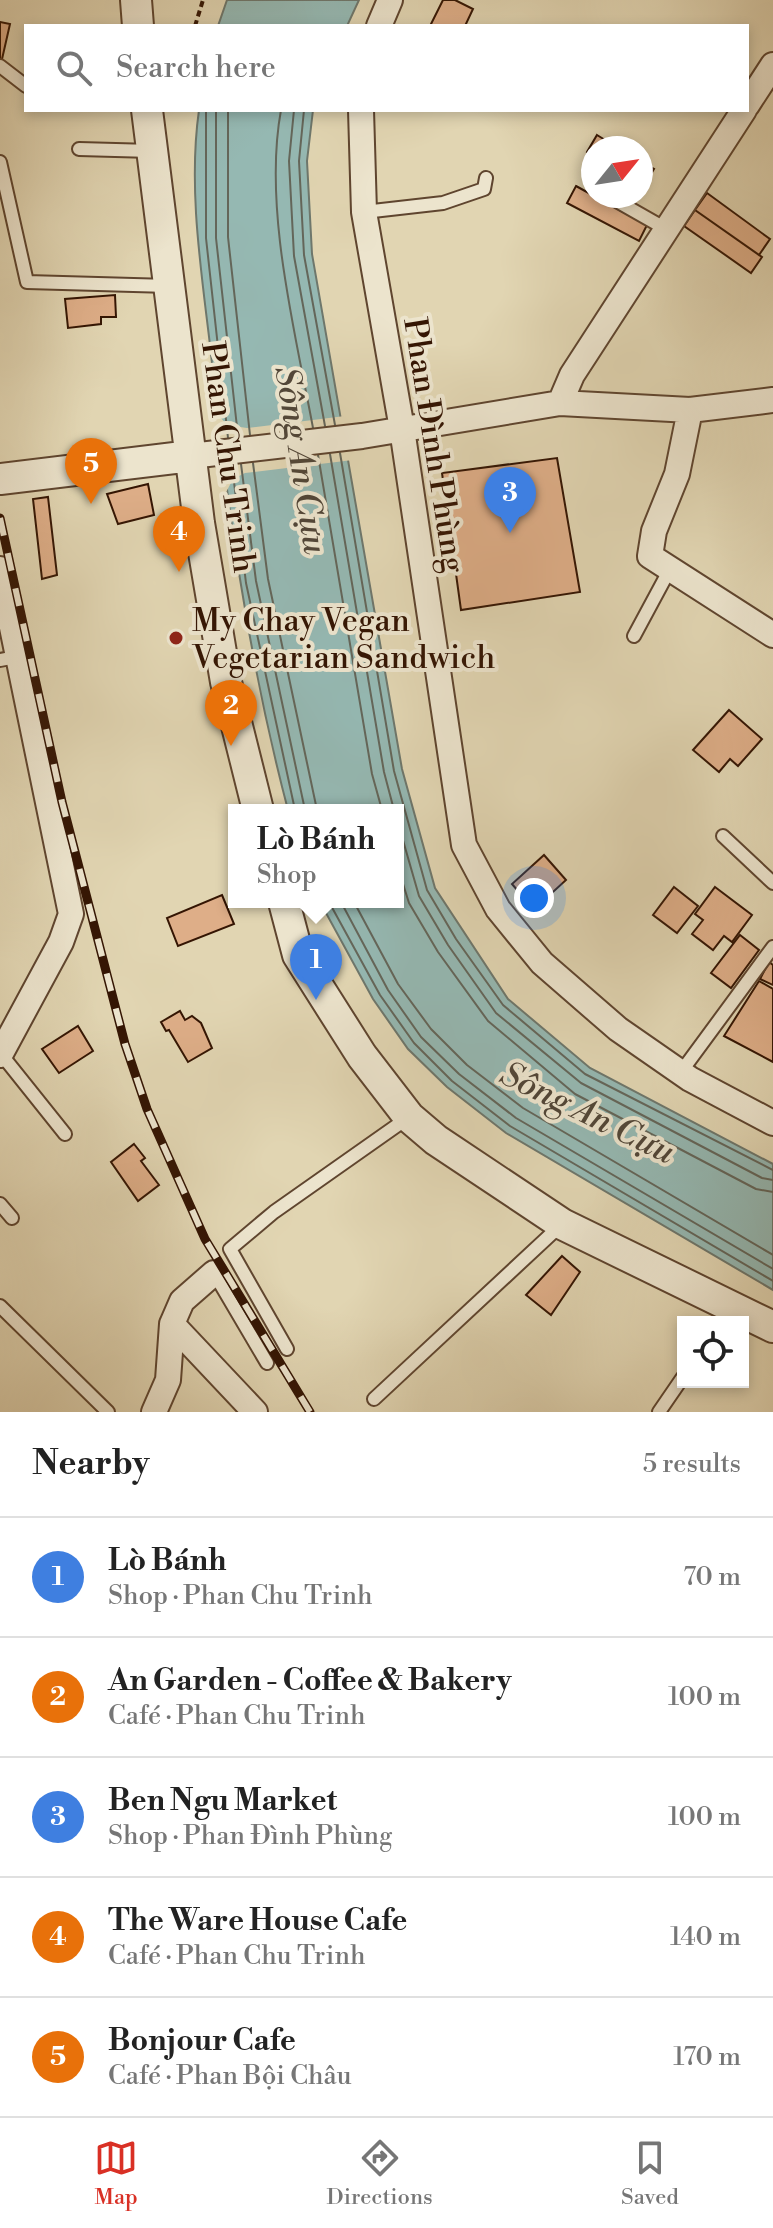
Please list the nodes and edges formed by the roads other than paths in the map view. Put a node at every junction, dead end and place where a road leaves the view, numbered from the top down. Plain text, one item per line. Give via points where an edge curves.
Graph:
1 (136, 0) edge
2 (390, 0) edge
3 (138, 24) edge
4 (380, 24) edge
5 (773, 65) edge
6 (0, 66) edge
7 (24, 84) edge
8 (749, 102) edge
9 (147, 112) edge
10 (361, 112) edge
11 (742, 112) edge
12 (79, 149) dead end
13 (152, 151) junction
14 (0, 162) edge
15 (486, 178) dead end
16 (629, 208) edge
17 (364, 212) junction
18 (666, 229) junction
19 (171, 286) junction
20 (773, 400) edge
21 (560, 403) junction
22 (690, 410) junction
23 (402, 429) junction
24 (202, 455) junction
25 (0, 479) edge
26 (0, 569) edge
27 (670, 569) junction
28 (773, 635) edge
29 (634, 636) dead end
30 (8, 658) edge
31 (256, 804) edge
32 (723, 836) dead end
33 (773, 883) edge
34 (286, 908) edge
35 (773, 947) edge
36 (0, 1054) edge
37 (681, 1072) junction
38 (409, 1117) junction
39 (773, 1123) edge
40 (65, 1134) dead end
41 (0, 1204) edge
42 (12, 1218) dead end
43 (562, 1224) junction
44 (214, 1273) joint
45 (0, 1306) edge
46 (727, 1314) edge
47 (172, 1324) junction
48 (773, 1327) edge
49 (287, 1349) dead end
50 (267, 1363) dead end
51 (677, 1386) edge
52 (374, 1399) dead end
53 (108, 1412) edge
54 (154, 1412) edge
55 (255, 1412) edge
56 (659, 1412) edge

1 - 3 street
2 - 4 street
5 - 8 street
6 - 7 lane
9 - 13 street, Phan Chu Trinh
10 - 17 street, Phan Đình Phùng
11 - 18 street
12 - 13 lane
13 - 19 street, Phan Chu Trinh
14 - 19 lane via 27,282
15 - 17 lane via 484,189 443,203
16 - 18 lane
17 - 23 street, Phan Đình Phùng
18 - 21 street via 572,375
19 - 24 street, Phan Chu Trinh
20 - 22 street
21 - 22 street
21 - 23 street
22 - 27 street via 677,474 654,531 650,556
23 - 24 street
23 - 37 street, Phan Đình Phùng via 464,845 498,909 542,963 618,1029
24 - 25 street
24 - 31 street, Phan Chu Trinh via 226,682
26 - 30 street
27 - 28 street
27 - 29 lane
30 - 36 street via 71,914
32 - 33 lane
34 - 38 street via 298,955 362,1056
35 - 37 lane
36 - 40 lane
37 - 39 street, Phan Đình Phùng
38 - 43 street
38 - 49 lane via 230,1249
41 - 42 lane
43 - 46 street
43 - 52 lane
44 - 47 street via 182,1301
44 - 50 lane
45 - 53 lane
46 - 48 street
47 - 54 street via 168,1380
47 - 55 street
51 - 56 lane

